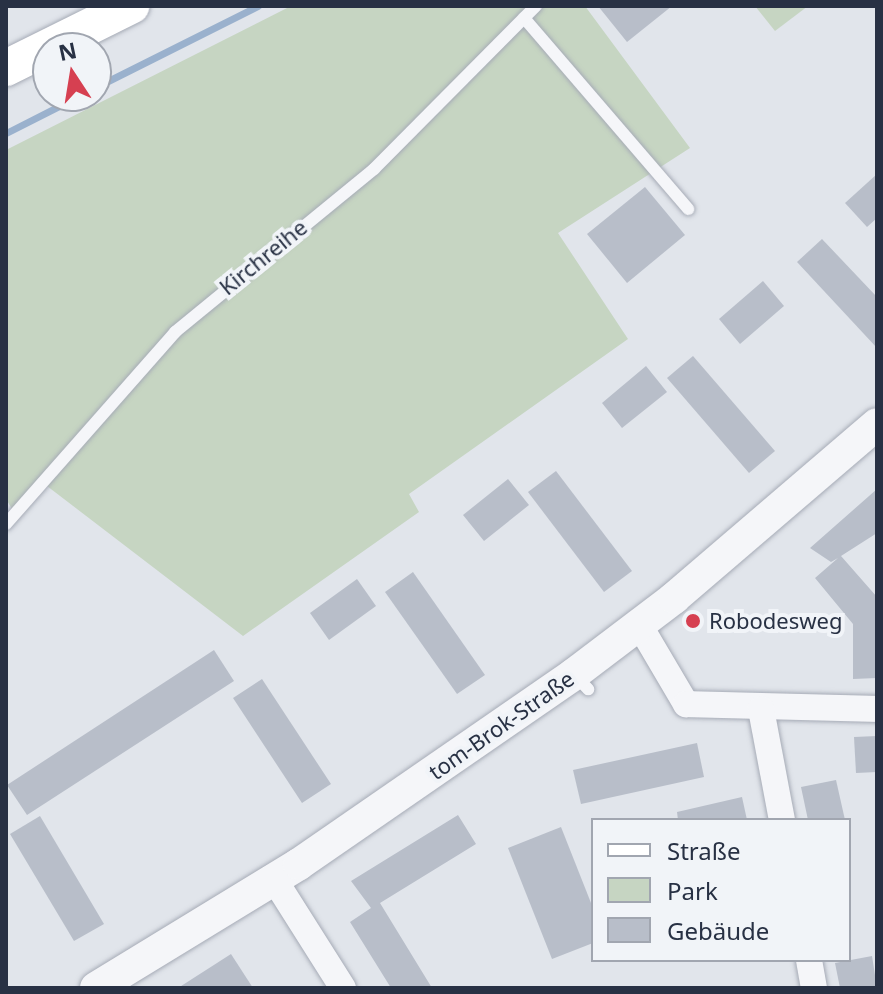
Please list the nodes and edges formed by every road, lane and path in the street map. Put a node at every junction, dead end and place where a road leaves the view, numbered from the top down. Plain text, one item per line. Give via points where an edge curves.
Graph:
1 (131, 6) edge
2 (536, 6) edge
3 (524, 18) junction
4 (6, 68) edge
5 (688, 209) dead end
6 (877, 424) edge
7 (6, 524) edge
8 (640, 626) junction
9 (761, 709) junction
10 (877, 709) edge
11 (782, 818) edge
12 (274, 879) junction
13 (809, 962) edge
14 (96, 988) edge
15 (343, 988) edge
16 (814, 988) edge

1 - 4 main road
2 - 3 lane, Kirchreihe
3 - 5 lane
3 - 7 lane, Kirchreihe via 374,169 175,332
6 - 8 street, tom-Brok-Straße
8 - 9 street via 686,704
8 - 12 street, tom-Brok-Straße via 581,681
9 - 10 street
9 - 11 street
12 - 14 street, tom-Brok-Straße
12 - 15 street
13 - 16 street

